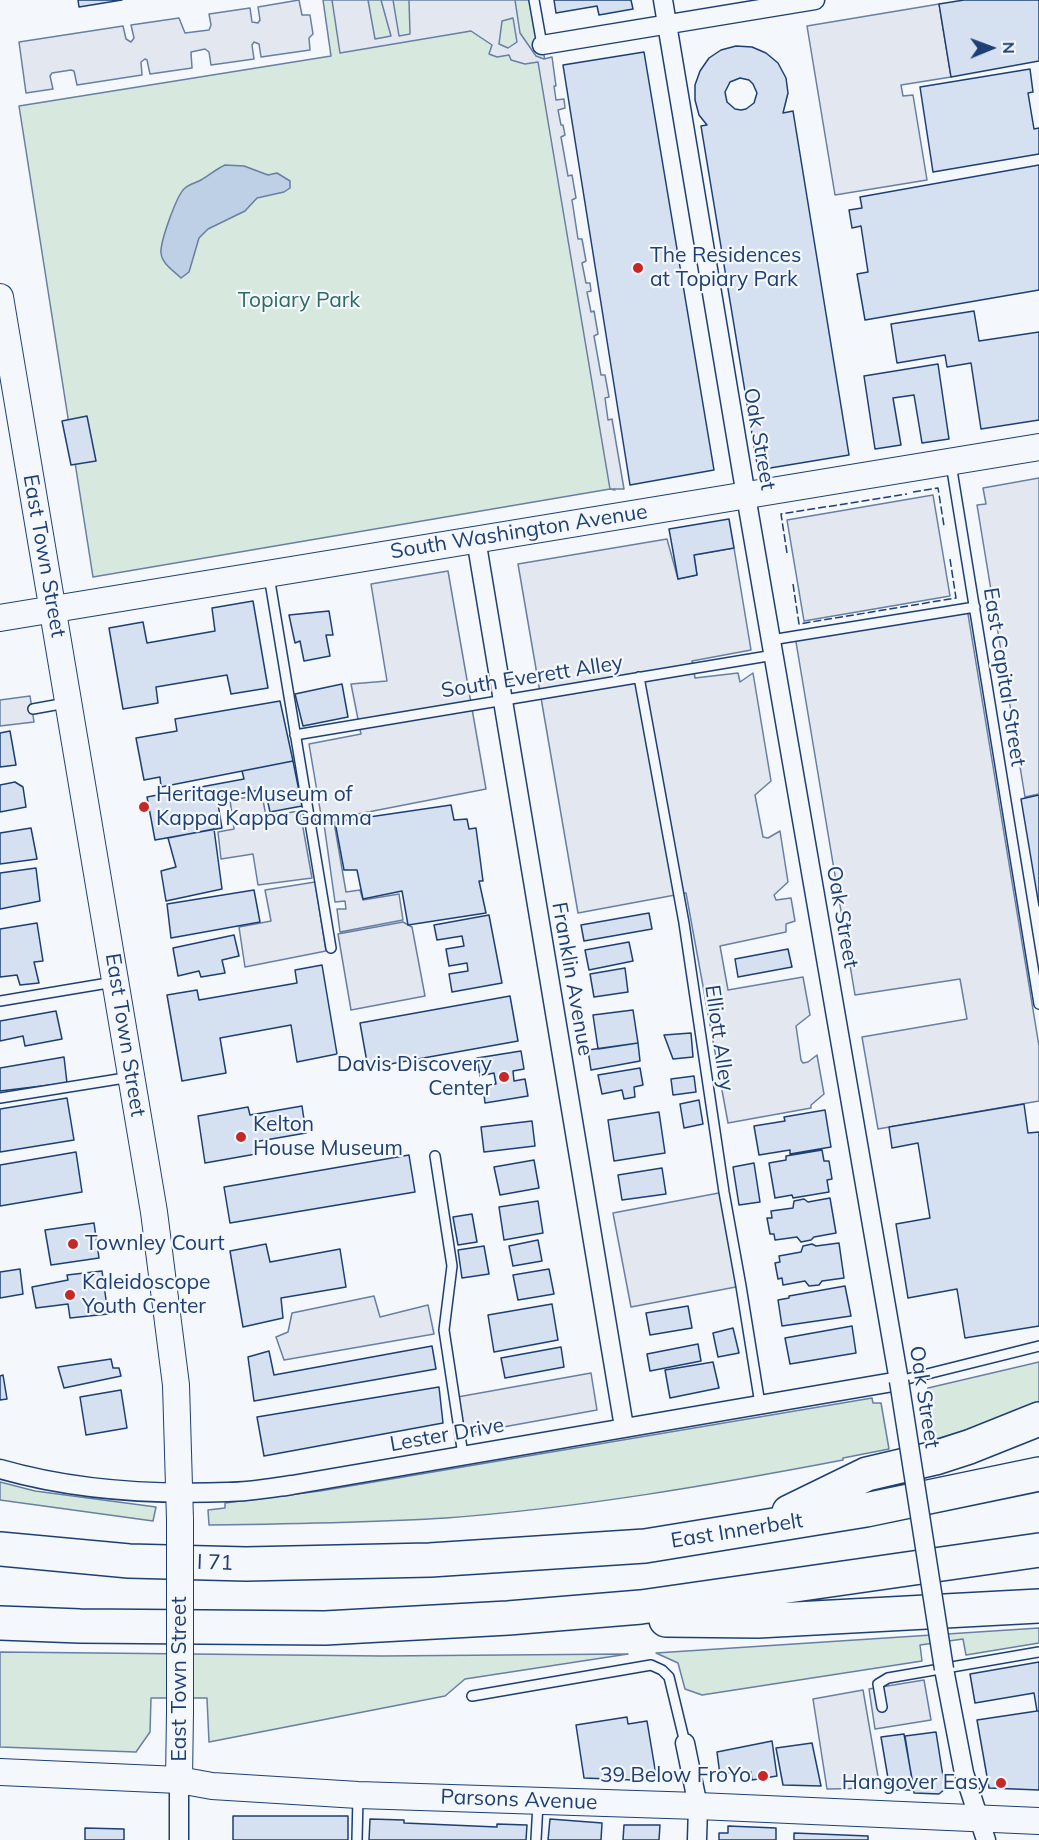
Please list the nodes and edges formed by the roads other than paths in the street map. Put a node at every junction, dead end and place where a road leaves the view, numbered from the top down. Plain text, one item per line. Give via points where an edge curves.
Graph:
1 (534, 0) edge
2 (663, 0) edge
3 (815, 0) edge
4 (667, 24) junction
5 (542, 45) joint
6 (0, 297) edge
7 (1039, 447) edge
8 (951, 462) junction
9 (746, 496) junction
10 (477, 539) junction
11 (269, 574) junction
12 (975, 607) junction
13 (52, 609) junction
14 (0, 618) edge
15 (772, 648) junction
16 (639, 677) junction
17 (503, 700) junction
18 (68, 702) junction
19 (33, 709) dead end
20 (296, 735) junction
21 (1039, 928) edge
22 (1027, 930) junction
23 (331, 948) dead end
24 (116, 981) junction
25 (0, 1001) edge
26 (1039, 1004) edge
27 (132, 1077) junction
28 (0, 1098) edge
29 (435, 1156) dead end
30 (1039, 1346) edge
31 (900, 1381) junction
32 (760, 1404) junction
33 (1039, 1419) edge
34 (624, 1427) junction
35 (463, 1455) junction
36 (0, 1469) edge
37 (1039, 1473) edge
38 (180, 1491) junction
39 (760, 1526) junction
40 (9, 1546) edge
41 (1039, 1550) edge
42 (430, 1560) joint
43 (1039, 1606) edge
44 (508, 1618) junction
45 (0, 1623) edge
46 (1039, 1652) edge
47 (944, 1669) junction
48 (472, 1696) dead end
49 (882, 1707) dead end
50 (685, 1743) joint
51 (0, 1772) edge
52 (179, 1779) junction
53 (358, 1795) junction
54 (538, 1801) junction
55 (698, 1806) junction
56 (1039, 1821) edge
57 (982, 1830) edge
58 (179, 1840) edge
59 (357, 1840) edge
60 (536, 1840) edge
61 (697, 1840) edge

1 - 5 lane
2 - 4 street, Oak Street
3 - 4 street
4 - 5 street
4 - 9 street, Oak Street
6 - 13 street, East Town Street
7 - 8 street, South Washington Avenue
8 - 9 street, South Washington Avenue
8 - 12 lane, East Capital Street
9 - 10 street, South Washington Avenue
9 - 15 street, Oak Street
10 - 11 street, South Washington Avenue
10 - 17 street, Franklin Avenue
11 - 13 street, South Washington Avenue
11 - 20 lane
12 - 15 lane, South Everett Alley
12 - 22 lane, East Capital Street
13 - 14 street, South Washington Avenue
13 - 18 street, East Town Street
15 - 16 lane, South Everett Alley
15 - 31 street, Oak Street
16 - 17 lane, South Everett Alley
16 - 32 lane, Elliott Alley via 684,923
17 - 20 lane, South Everett Alley
17 - 34 street, Franklin Avenue
18 - 19 lane
18 - 24 street, East Town Street
20 - 23 lane
21 - 22 lane
22 - 26 lane, East Capital Street
24 - 25 lane
24 - 27 street, East Town Street
27 - 28 lane
27 - 38 street, East Town Street via 176,1385
29 - 35 lane via 452,1266 444,1330
30 - 31 lane
31 - 32 street, Lester Drive
31 - 47 street, Oak Street, bridge
32 - 34 street, Lester Drive
33 - 39 highway via 935,1458 867,1474
34 - 35 street, Lester Drive
35 - 38 street, Lester Drive via 292,1485 229,1492
36 - 38 street, Lester Drive via 78,1486
37 - 39 highway, East Innerbelt / I 71 via 866,1510
38 - 52 street, East Town Street, bridge
39 - 42 highway, East Innerbelt / I 71 via 645,1546
40 - 42 highway, I 71 / I 71 via 129,1561 246,1564
41 - 44 highway via 641,1607
43 - 44 highway via 758,1621
44 - 45 highway via 325,1628
46 - 47 lane
47 - 49 lane via 888,1678 878,1684
47 - 57 street, Oak Street via 957,1746
48 - 50 lane via 651,1665 669,1677
50 - 55 street
51 - 52 street, Parsons Avenue
52 - 53 street, Parsons Avenue via 212,1786
52 - 58 street
53 - 54 street, Parsons Avenue
53 - 59 lane
54 - 55 street, Parsons Avenue
54 - 60 lane
55 - 57 street, Parsons Avenue
55 - 61 street
56 - 57 street, Parsons Avenue

